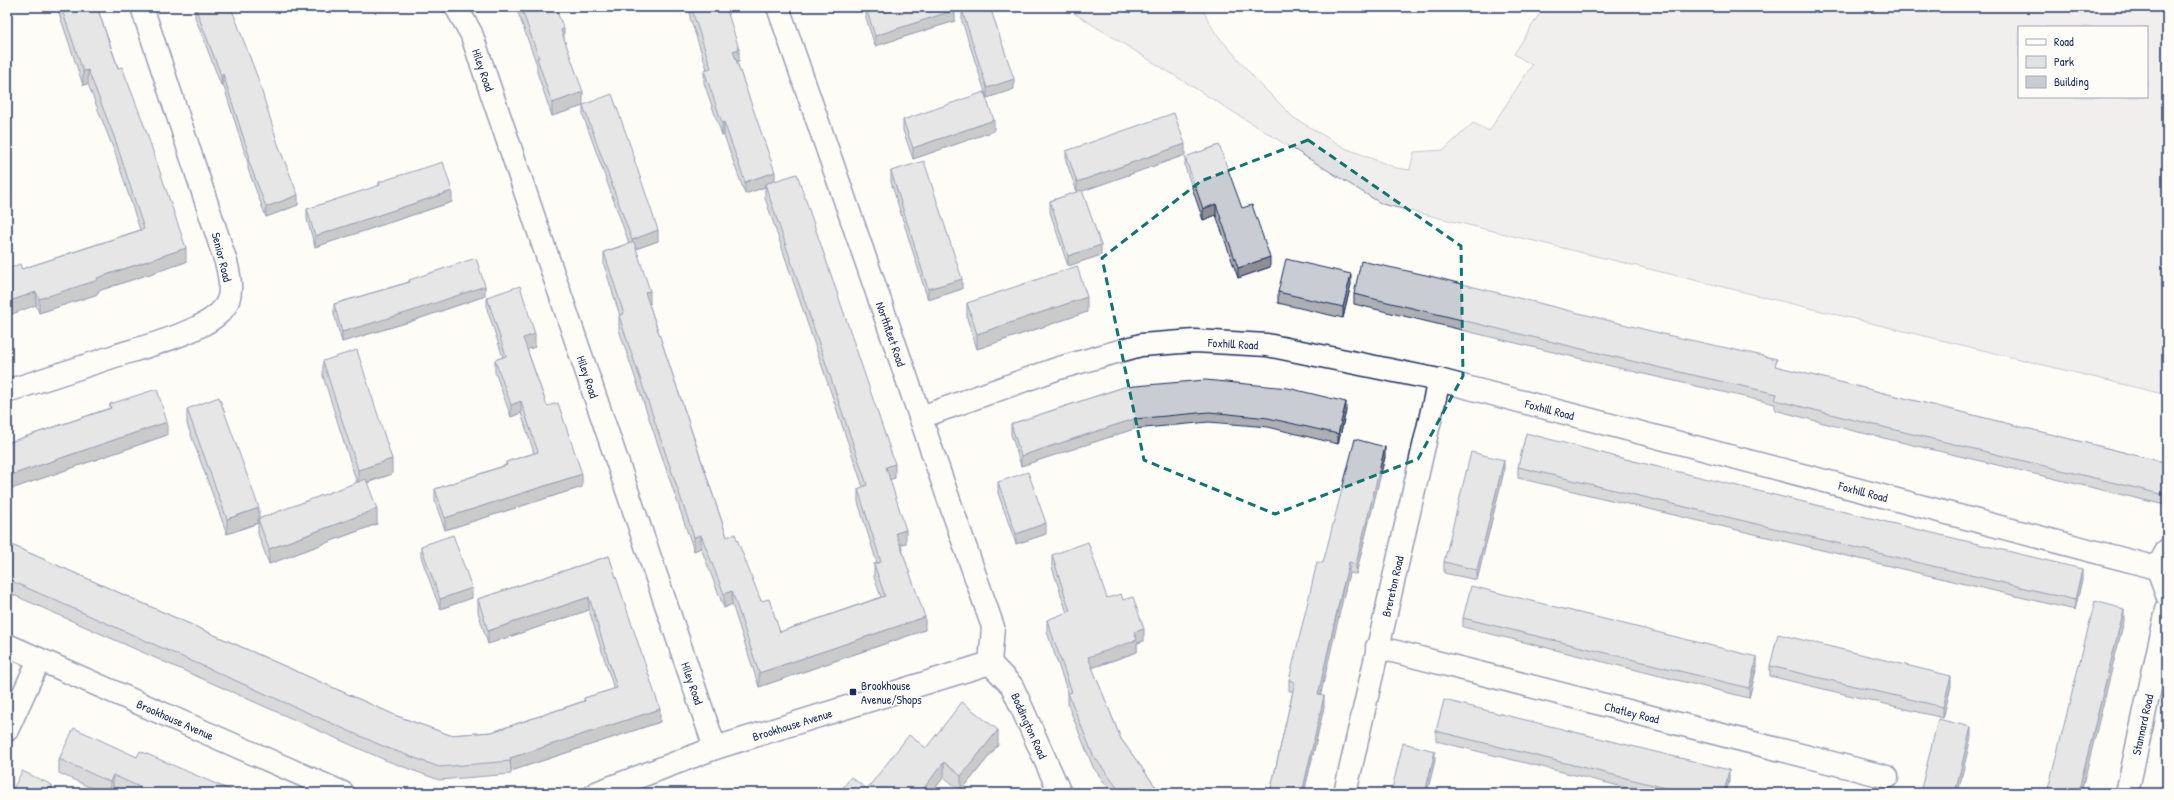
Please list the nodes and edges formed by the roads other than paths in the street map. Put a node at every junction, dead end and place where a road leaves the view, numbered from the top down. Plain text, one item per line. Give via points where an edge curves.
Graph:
1 (142, 7) edge
2 (456, 7) edge
3 (778, 7) edge
4 (1439, 380) junction
5 (7, 391) edge
6 (921, 417) junction
7 (2162, 559) edge
8 (2167, 595) edge
9 (2167, 610) edge
10 (7, 646) edge
11 (1377, 647) junction
12 (39, 660) junction
13 (990, 663) junction
14 (7, 730) edge
15 (715, 748) junction
16 (1887, 777) dead end
17 (343, 793) edge
18 (596, 793) edge
19 (1060, 793) edge
20 (1345, 793) edge
21 (2127, 793) edge

1 - 5 street, Senior Road via 226,262 230,277 228,300 216,317 166,340
2 - 15 street, Hiley Road via 470,33
3 - 6 street, Northfleet Road
4 - 6 street, Foxhill Road via 1267,345 1195,341 1141,345 1126,349 1059,368
4 - 7 street, Foxhill Road
4 - 11 street, Brereton Road
6 - 13 street, Northfleet Road via 993,627
7 - 8 street
9 - 21 street, Stannard Road
10 - 12 street, Brookhouse Avenue
11 - 16 street, Chatley Road
11 - 20 street, Brereton Road
12 - 14 street
12 - 17 street, Brookhouse Avenue
13 - 15 street, Brookhouse Avenue
13 - 19 street, Boddington Road via 1012,686
15 - 18 street, Brookhouse Avenue

